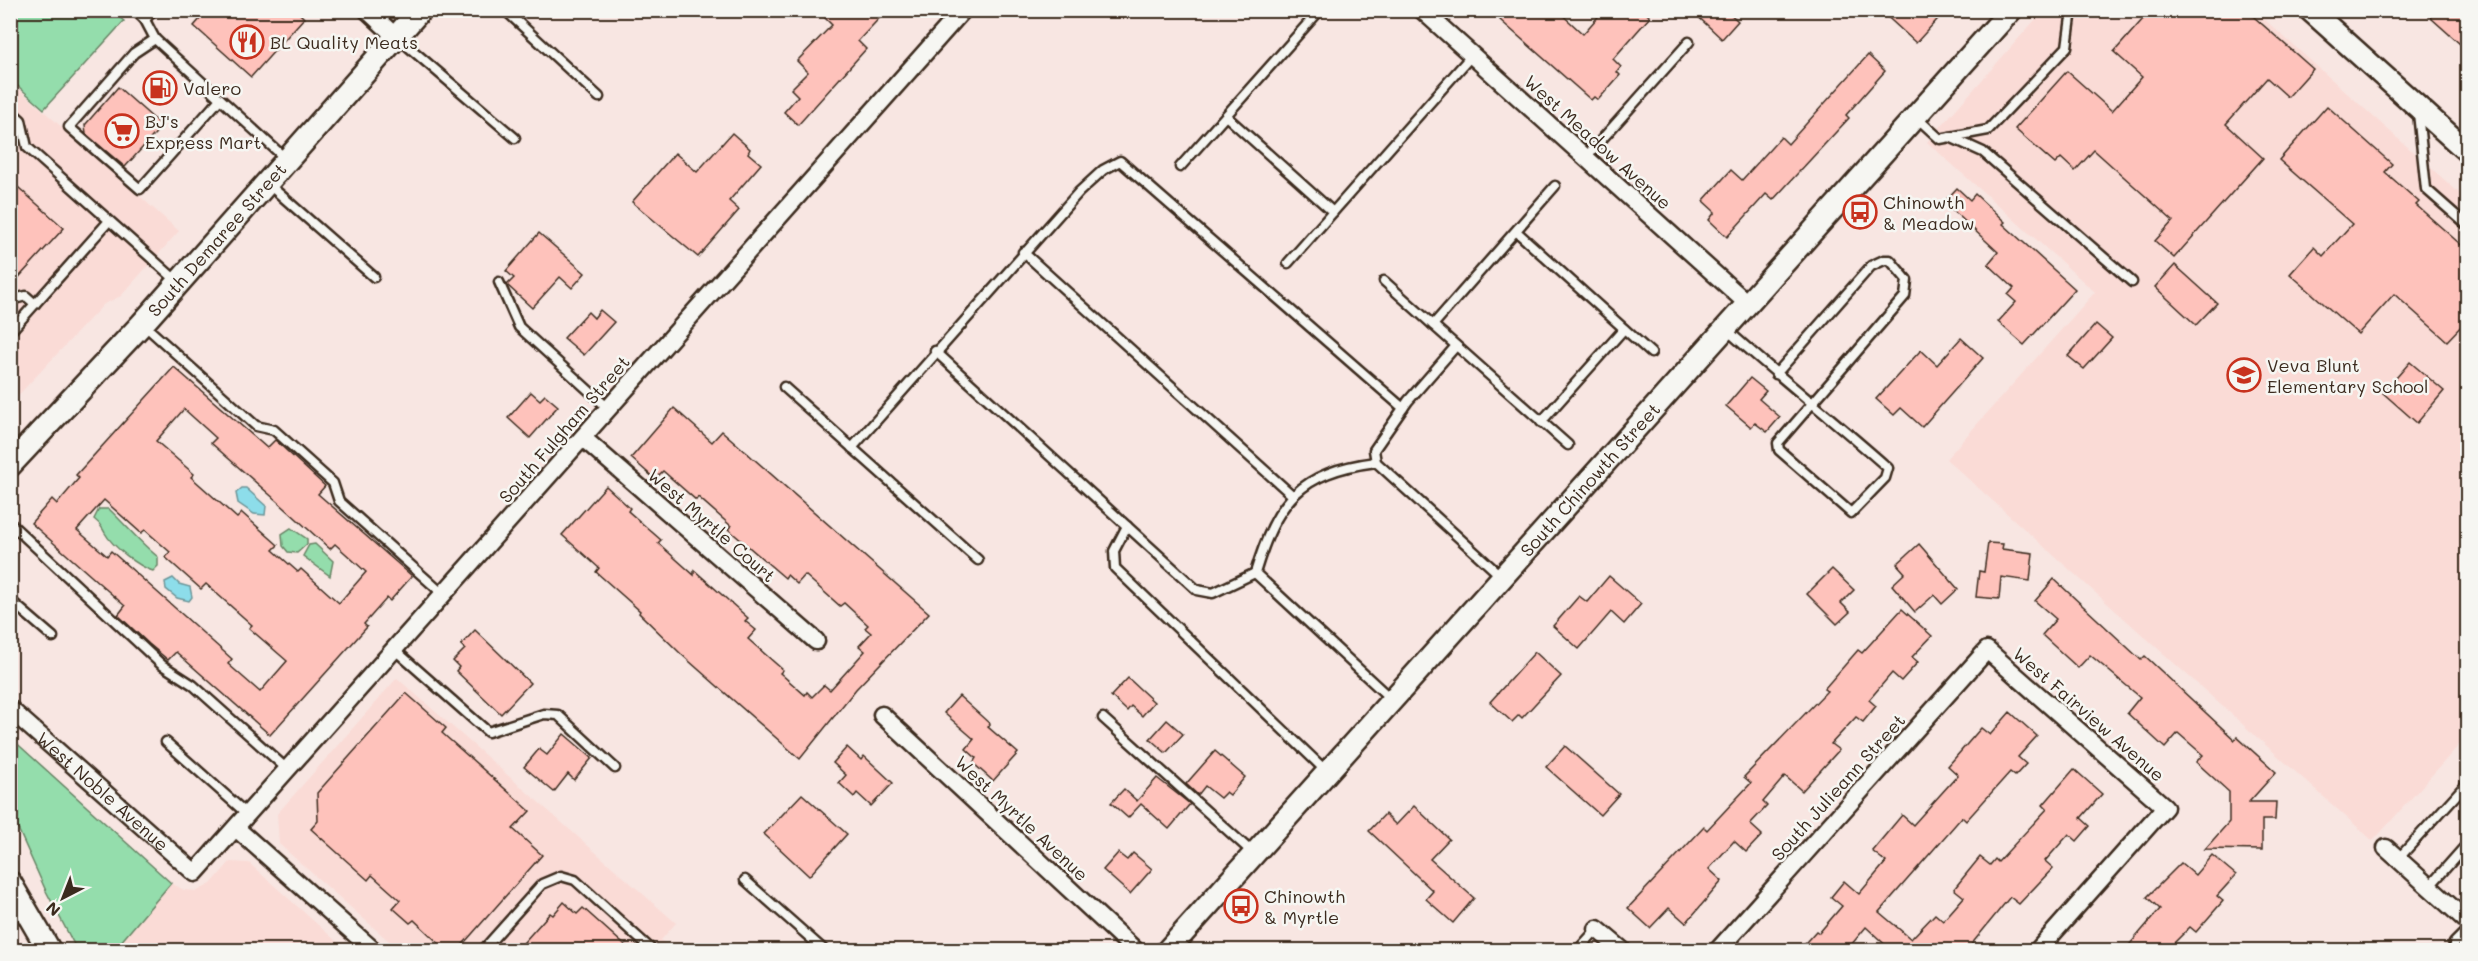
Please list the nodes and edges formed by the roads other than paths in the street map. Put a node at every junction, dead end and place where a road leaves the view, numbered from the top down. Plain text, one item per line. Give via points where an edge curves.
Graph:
1 (135, 10) edge
2 (153, 10) edge
3 (367, 10) edge
4 (420, 10) edge
5 (505, 10) edge
6 (963, 10) edge
7 (1320, 10) edge
8 (1422, 10) edge
9 (2011, 10) edge
10 (2072, 10) edge
11 (2310, 10) edge
12 (145, 20) junction
13 (396, 37) junction
14 (155, 39) junction
15 (1689, 42) dead end
16 (1472, 55) junction
17 (599, 97) dead end
18 (220, 99) junction
19 (2417, 107) junction
20 (10, 110) edge
21 (1227, 116) junction
22 (1916, 117) junction
23 (1950, 137) junction
24 (515, 138) dead end
25 (2468, 152) edge
26 (1586, 157) junction
27 (287, 160) junction
28 (1180, 167) dead end
29 (267, 183) junction
30 (1555, 186) dead end
31 (1333, 212) junction
32 (109, 221) junction
33 (2468, 226) edge
34 (1517, 232) junction
35 (1023, 252) junction
36 (1288, 263) dead end
37 (374, 277) dead end
38 (1384, 281) dead end
39 (499, 282) dead end
40 (2132, 282) dead end
41 (178, 283) junction
42 (10, 293) edge
43 (26, 296) junction
44 (10, 303) edge
45 (35, 304) junction
46 (1748, 304) junction
47 (142, 324) junction
48 (1433, 326) junction
49 (1624, 329) junction
50 (1725, 329) junction
51 (10, 332) edge
52 (1456, 346) junction
53 (935, 351) junction
54 (1651, 353) dead end
55 (1776, 374) junction
56 (784, 387) dead end
57 (1812, 401) junction
58 (1403, 408) junction
59 (609, 409) junction
60 (1541, 422) junction
61 (583, 438) junction
62 (1568, 445) dead end
63 (852, 448) junction
64 (1376, 462) junction
65 (10, 465) edge
66 (1292, 495) junction
67 (10, 524) edge
68 (1128, 526) junction
69 (978, 560) dead end
70 (1255, 573) junction
71 (1502, 578) junction
72 (444, 595) junction
73 (10, 600) edge
74 (53, 637) dead end
75 (816, 641) dead end
76 (395, 650) junction
77 (1987, 650) joint
78 (1392, 700) junction
79 (10, 709) edge
80 (882, 715) dead end
81 (1103, 717) dead end
82 (166, 742) dead end
83 (615, 768) dead end
84 (288, 770) junction
85 (1328, 772) junction
86 (2468, 782) edge
87 (248, 816) junction
88 (237, 829) junction
89 (2468, 843) edge
90 (1254, 854) junction
91 (2392, 854) joint
92 (195, 873) joint
93 (745, 880) dead end
94 (10, 883) edge
95 (2429, 887) junction
96 (2468, 922) edge
97 (1597, 929) joint
98 (2468, 929) edge
99 (49, 951) edge
100 (373, 951) edge
101 (483, 951) edge
102 (652, 951) edge
103 (824, 951) edge
104 (1135, 951) edge
105 (1168, 951) edge
106 (1578, 951) edge
107 (1622, 951) edge
108 (1718, 951) edge
109 (2038, 951) edge
110 (2453, 951) edge

1 - 12 lane
2 - 12 lane
3 - 13 street
4 - 13 main road, South Demaree Street
5 - 17 lane
6 - 59 street, South Fulgham Street
7 - 21 lane
8 - 16 street, West Meadow Avenue
9 - 22 street, South Chinowth Street
10 - 23 lane via 2067,47 2060,56 1988,129
11 - 19 street
12 - 14 lane
13 - 24 lane
13 - 27 main road, South Demaree Street
14 - 18 lane
14 - 18 lane via 134,53 69,127 140,189
15 - 26 lane
16 - 26 street, West Meadow Avenue
16 - 31 lane
18 - 27 lane
19 - 25 street
19 - 33 lane via 2426,189
20 - 32 lane via 21,120 27,147
21 - 28 lane
21 - 31 lane
22 - 23 lane via 1940,140
22 - 46 street, South Chinowth Street
23 - 40 lane via 1983,152
26 - 46 street, West Meadow Avenue
27 - 29 main road, South Demaree Street
29 - 37 lane
29 - 41 main road, South Demaree Street
30 - 34 lane
31 - 36 lane
32 - 41 lane
32 - 45 lane
34 - 48 lane
34 - 49 lane
35 - 53 lane
35 - 58 lane via 1079,192 1103,170 1120,161
35 - 66 lane
38 - 48 lane
39 - 59 lane via 519,327
41 - 47 main road, South Demaree Street
42 - 43 lane
43 - 44 lane
43 - 45 lane
45 - 51 lane
46 - 50 street, South Chinowth Street
47 - 65 main road, South Demaree Street
47 - 72 lane via 256,426 274,430 325,475 333,483 339,501
48 - 52 lane
49 - 54 lane
49 - 60 lane
50 - 55 lane
50 - 71 street, South Chinowth Street
52 - 58 lane
52 - 60 lane
53 - 63 lane
53 - 68 lane
55 - 57 lane
55 - 57 lane via 1871,267 1890,260 1907,280 1905,296
56 - 63 lane
57 - 57 lane via 1888,468 1885,478 1851,513 1779,450 1778,443
58 - 64 lane via 1374,450
59 - 61 street, South Fulgham Street
60 - 62 lane
61 - 72 street, South Fulgham Street
61 - 75 street, West Myrtle Court
63 - 69 lane
64 - 66 lane via 1348,466
64 - 71 lane
66 - 70 lane via 1264,542
67 - 84 lane via 162,665 193,685
68 - 70 lane via 1197,590 1213,593
68 - 85 lane via 1114,550 1115,568
70 - 78 lane
71 - 78 street, South Chinowth Street
72 - 76 street, South Fulgham Street
73 - 74 lane
76 - 83 lane via 488,732 544,714 558,715
76 - 84 street, South Fulgham Street
77 - 108 street, South Julieann Street
77 - 109 street, West Fairview Avenue via 2165,807
78 - 85 street, South Chinowth Street
79 - 92 street, West Noble Avenue
80 - 104 street, West Myrtle Avenue
81 - 90 lane
82 - 87 lane
84 - 87 street, South Fulgham Street
85 - 90 street, South Chinowth Street
86 - 91 lane
87 - 88 street, South Fulgham Street
88 - 92 street, South Fulgham Street
88 - 100 street
89 - 95 lane
90 - 105 street, South Chinowth Street
91 - 95 street
93 - 103 lane
94 - 99 main road
95 - 96 street
97 - 106 lane
97 - 107 street
98 - 110 lane via 2454,943
101 - 102 lane via 542,884 561,876 575,880

